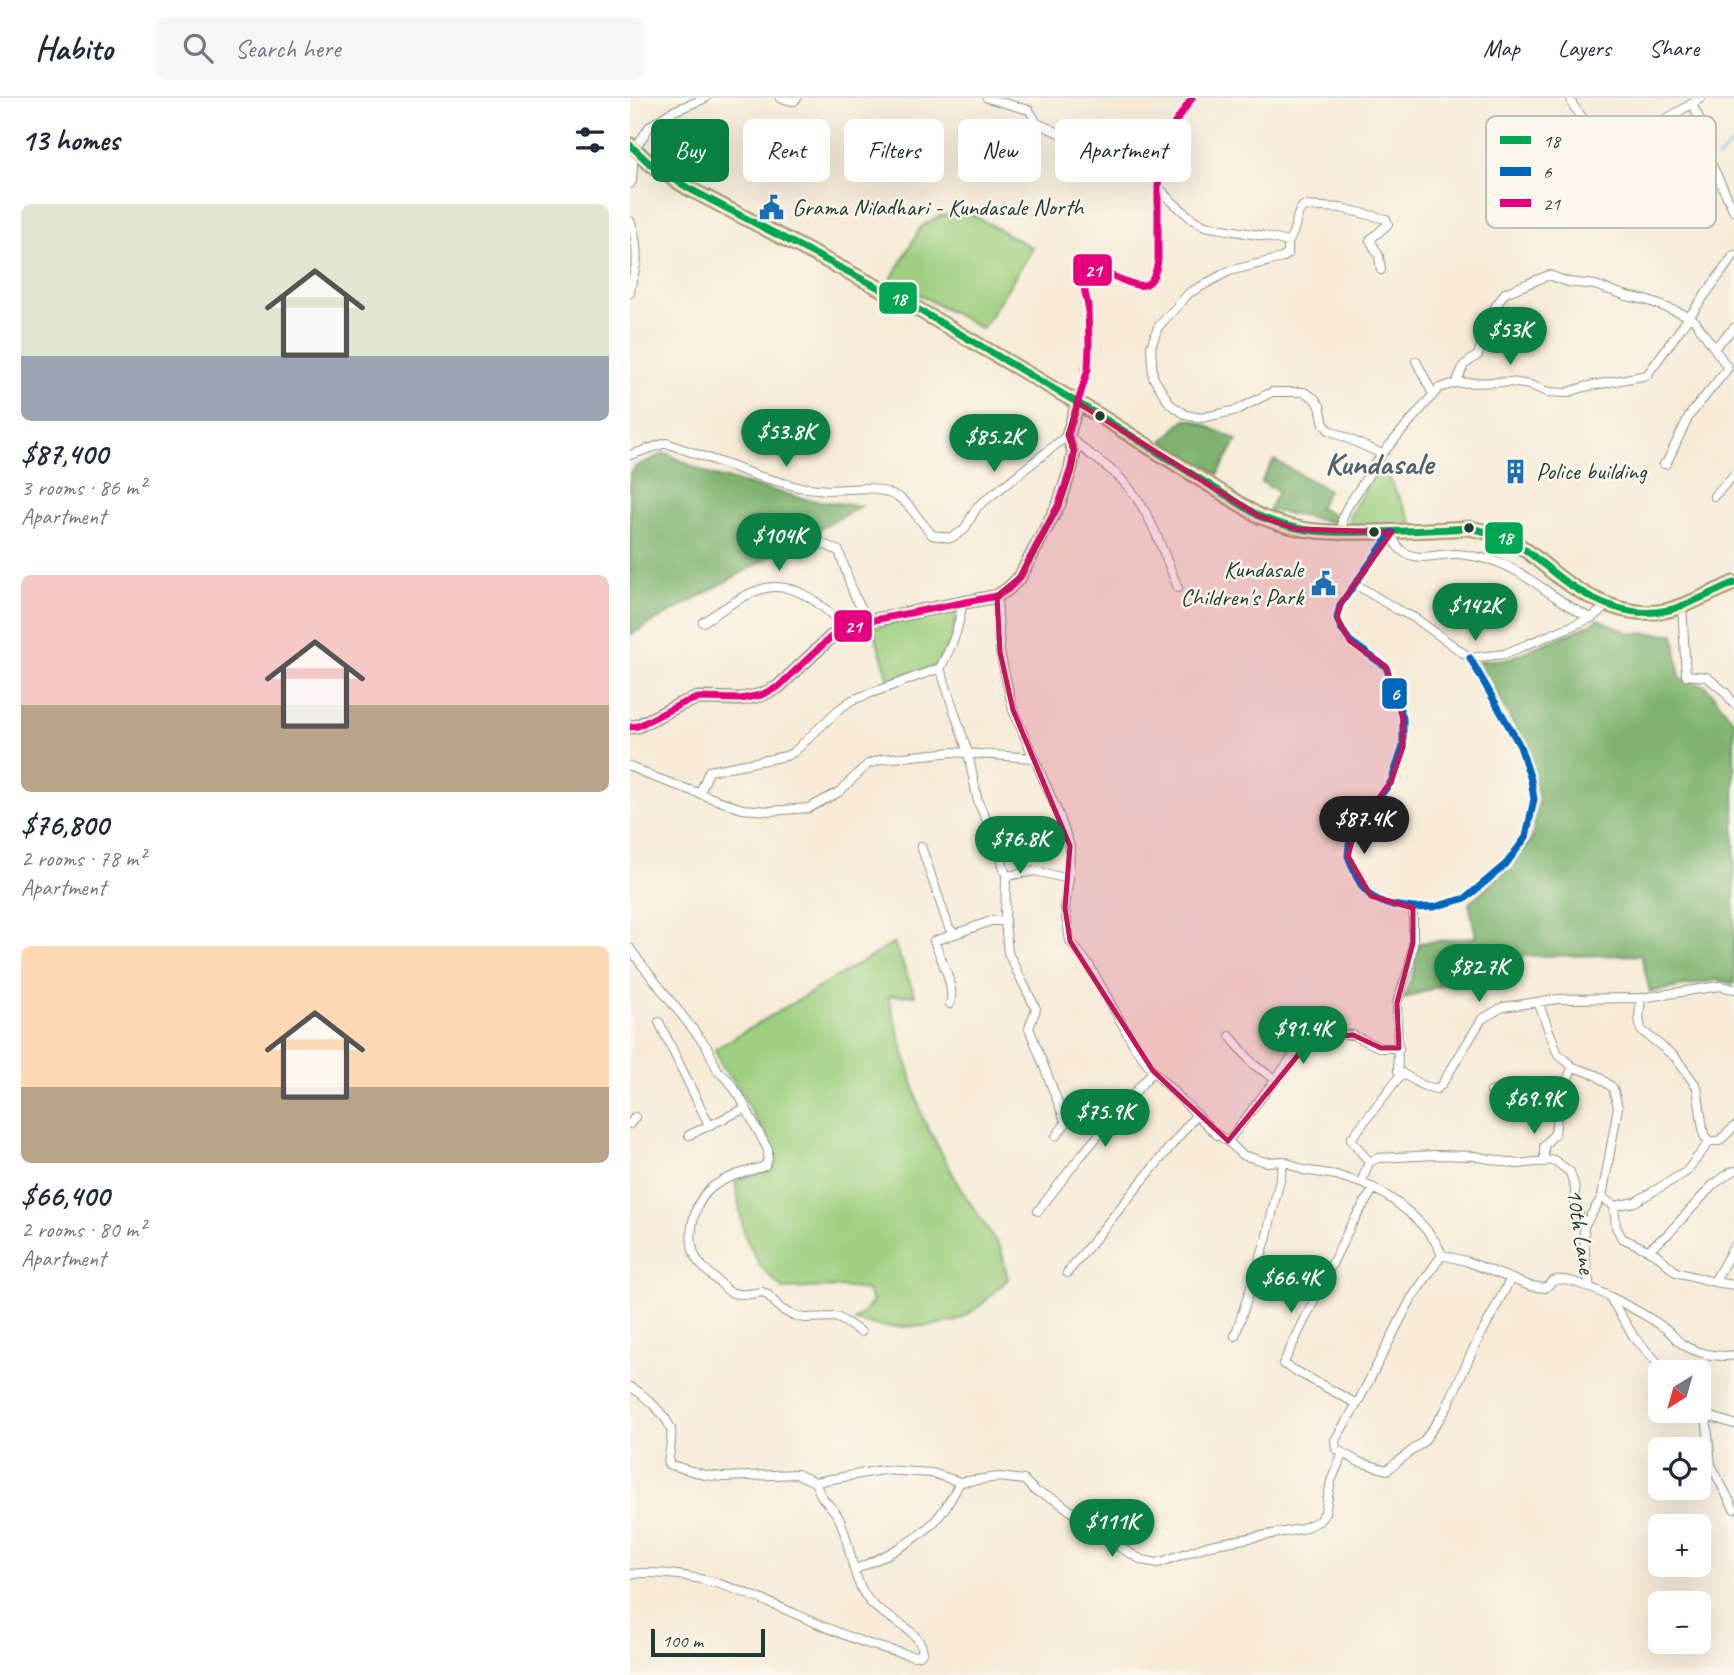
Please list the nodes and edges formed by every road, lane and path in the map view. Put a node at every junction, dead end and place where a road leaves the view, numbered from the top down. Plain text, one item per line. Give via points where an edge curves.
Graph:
1 (706, 98) edge
2 (780, 98) edge
3 (797, 98) edge
4 (987, 98) edge
5 (1192, 98) edge
6 (1571, 98) edge
7 (1701, 98) edge
8 (1692, 104) junction
9 (1581, 116) edge
10 (1670, 116) edge
11 (1698, 116) edge
12 (1178, 119) edge
13 (1055, 131) edge
14 (632, 148) edge
15 (1716, 174) edge
16 (1159, 182) edge
17 (630, 184) edge
18 (1158, 186) junction
19 (1734, 211) edge
20 (630, 221) edge
21 (1288, 242) junction
22 (1734, 256) edge
23 (1381, 270) dead end
24 (630, 293) edge
25 (1689, 316) junction
26 (1734, 328) edge
27 (1714, 348) junction
28 (1416, 361) dead end
29 (1456, 383) junction
30 (1433, 394) junction
31 (1078, 403) junction
32 (1068, 435) junction
33 (1382, 454) junction
34 (630, 455) edge
35 (1664, 464) dead end
36 (1734, 475) edge
37 (1714, 496) dead end
38 (1392, 531) junction
39 (1343, 533) junction
40 (821, 543) dead end
41 (1734, 583) edge
42 (1355, 584) junction
43 (1178, 589) dead end
44 (996, 596) junction
45 (962, 603) junction
46 (1607, 606) junction
47 (1682, 606) junction
48 (1591, 618) junction
49 (869, 621) junction
50 (703, 622) dead end
51 (846, 628) junction
52 (1471, 658) junction
53 (940, 668) junction
54 (1734, 704) edge
55 (630, 727) edge
56 (968, 753) junction
57 (1032, 758) junction
58 (630, 766) edge
59 (700, 793) junction
60 (920, 846) dead end
61 (1006, 876) junction
62 (1069, 879) junction
63 (1413, 908) junction
64 (1005, 920) junction
65 (955, 934) junction
66 (630, 948) edge
67 (1734, 989) edge
68 (1642, 998) junction
69 (1538, 1002) junction
70 (950, 1004) dead end
71 (659, 1022) dead end
72 (1230, 1036) dead end
73 (1399, 1048) junction
74 (1573, 1067) junction
75 (1153, 1071) junction
76 (1402, 1073) junction
77 (1275, 1079) junction
78 (1491, 1092) dead end
79 (746, 1108) junction
80 (1197, 1114) junction
81 (1557, 1116) dead end
82 (709, 1125) junction
83 (1734, 1127) edge
84 (689, 1135) dead end
85 (1056, 1136) dead end
86 (1228, 1140) junction
87 (1710, 1141) junction
88 (1284, 1161) junction
89 (1369, 1162) junction
90 (1544, 1162) junction
91 (1734, 1171) edge
92 (1361, 1183) junction
93 (1374, 1188) junction
94 (1602, 1196) junction
95 (1614, 1206) junction
96 (1038, 1211) dead end
97 (1584, 1226) junction
98 (1734, 1246) edge
99 (1648, 1250) junction
100 (1442, 1255) junction
101 (1067, 1273) dead end
102 (1511, 1278) junction
103 (1714, 1282) junction
104 (1734, 1285) edge
105 (1590, 1288) junction
106 (1608, 1295) junction
107 (861, 1332) dead end
108 (1235, 1336) dead end
109 (1734, 1355) edge
110 (1655, 1360) edge
111 (630, 1387) edge
112 (1357, 1404) junction
113 (1712, 1417) edge
114 (1707, 1423) edge
115 (1734, 1424) edge
116 (1343, 1453) junction
117 (815, 1482) junction
118 (960, 1482) junction
119 (1734, 1509) edge
120 (854, 1570) junction
121 (630, 1574) edge

1 - 14 street via 650,126
2 - 3 street
4 - 13 street via 1029,110 1037,123
5 - 12 street
6 - 9 street
7 - 8 street
8 - 10 street
8 - 11 street
14 - 17 street
14 - 31 highway via 688,188 902,300
15 - 19 street
16 - 18 street
18 - 21 street via 1205,226
18 - 31 street via 1158,260 1153,278 1138,286 1090,270 1082,278 1089,346
20 - 24 street via 637,263
21 - 23 street via 1303,206 1342,208 1386,219 1388,224 1370,240
21 - 33 street via 1288,254 1282,258 1229,271 1189,293 1158,327 1151,347 1153,377 1170,404 1201,418 1237,410 1272,392 1304,391 1320,406 1329,430
22 - 25 street
25 - 27 street
25 - 29 street via 1647,376 1566,393 1510,382
25 - 29 street via 1549,275 1505,293 1493,310 1478,355 1464,365
26 - 27 street
27 - 35 street via 1728,368 1689,416
28 - 30 street
29 - 30 street
30 - 33 street
31 - 32 street
31 - 39 highway via 1259,516 1316,532
32 - 34 street via 977,507 964,530 951,538 932,535 908,505 886,492 798,487 666,443
32 - 43 street via 1117,476 1145,509
32 - 44 street via 1074,451 1059,504 1020,577
33 - 39 street via 1346,509
36 - 37 street
38 - 39 highway
38 - 42 street
38 - 46 highway via 1469,528 1501,536
38 - 48 street via 1397,546 1412,556 1455,554 1488,559 1523,574 1552,597
40 - 49 street via 839,551 854,595
41 - 47 highway
42 - 52 street via 1415,618
42 - 63 street via 1337,618 1350,641 1386,667 1403,731 1391,782 1356,827 1348,856 1371,896 1386,904
44 - 45 street
44 - 57 street via 1000,652 1013,710
45 - 49 street
45 - 53 street via 961,620
46 - 47 highway via 1637,612
46 - 48 street
47 - 54 street via 1686,675 1707,677
48 - 52 street via 1504,654
49 - 51 street
50 - 51 street via 748,595 785,587 800,592
51 - 55 street via 770,691 741,699 698,698
52 - 63 street via 1520,746 1531,779 1534,799 1526,837 1506,864 1466,898
53 - 56 street
53 - 59 street via 852,700 786,756 709,771
56 - 57 street
56 - 59 street via 868,764 839,792 809,808 742,809
56 - 61 street via 978,802
57 - 62 street via 1070,846
58 - 59 street
60 - 65 street
61 - 62 street via 1035,872
61 - 64 street
62 - 75 street via 1065,908 1070,941
63 - 73 street via 1409,967 1397,1003
64 - 65 street
64 - 85 street via 1009,953 1036,1009 1029,1028 1066,1123
65 - 70 street via 934,941 950,984
66 - 79 street via 707,1047 718,1071
67 - 68 street via 1720,986
68 - 69 street
68 - 87 street via 1641,1030 1675,1058 1697,1087 1704,1136
69 - 74 street via 1558,1054
69 - 76 street via 1503,1007 1482,1019 1437,1088
71 - 82 street
72 - 77 street via 1254,1065
73 - 76 street via 1398,1071
73 - 77 street via 1381,1048 1353,1035 1312,1038
74 - 78 street via 1566,1082 1554,1090 1514,1085
74 - 94 street via 1596,1075 1613,1088 1618,1107
75 - 80 street
75 - 96 street
76 - 89 street via 1351,1139
77 - 86 street
79 - 82 street
79 - 107 street via 768,1150 768,1159 765,1166 708,1190 694,1217 691,1237 696,1257 730,1292 762,1292 792,1315 837,1317
80 - 86 street
80 - 101 street
81 - 90 street via 1555,1133 1544,1146
82 - 84 street
83 - 87 street via 1719,1141
86 - 88 street via 1242,1155
87 - 95 street via 1686,1172 1635,1202
88 - 92 street
88 - 108 street via 1266,1240
89 - 90 street, 10th Lane via 1436,1155 1517,1164
89 - 92 street
90 - 97 street, 10th Lane via 1554,1160 1570,1172 1574,1205
91 - 99 street via 1713,1185
92 - 93 street
93 - 100 street via 1426,1228
93 - 112 street via 1283,1364
94 - 95 street
94 - 97 street
95 - 99 street via 1622,1238
97 - 105 street, 10th Lane
98 - 103 street
99 - 103 street via 1676,1272
100 - 102 street
100 - 112 street via 1411,1299
102 - 105 street via 1545,1288 1564,1280
102 - 116 street via 1445,1411 1423,1442 1387,1470
103 - 104 street
105 - 106 street
106 - 109 street via 1682,1344 1700,1352
106 - 110 street via 1634,1337
111 - 117 street via 671,1429 668,1464 705,1475 797,1474
112 - 116 street via 1335,1440 1336,1449
113 - 115 street
114 - 119 street via 1712,1465
116 - 118 street via 1319,1521 1301,1529 1210,1545 1158,1563 1121,1548 1024,1480 999,1477
117 - 118 street via 882,1470 932,1473
117 - 120 street via 838,1516
118 - 120 street via 934,1522
120 - 121 street via 873,1604 921,1642 920,1656 863,1642 734,1587 685,1574

